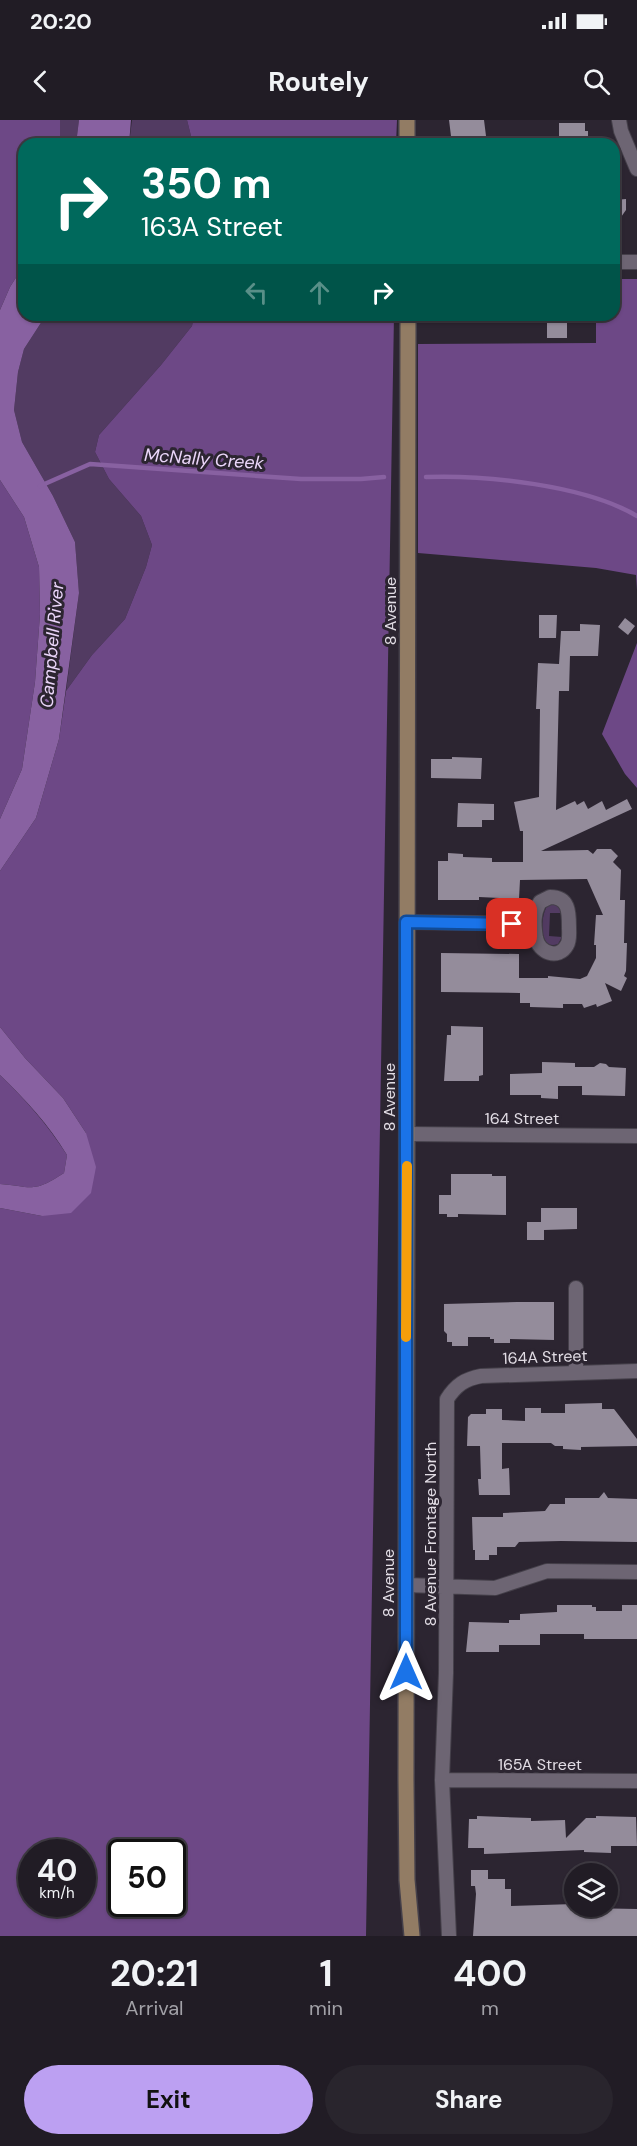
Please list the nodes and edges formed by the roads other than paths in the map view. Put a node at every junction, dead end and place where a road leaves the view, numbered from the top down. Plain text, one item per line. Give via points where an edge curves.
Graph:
1 (407, 120) edge
2 (619, 120) edge
3 (407, 138) edge
4 (637, 170) edge
5 (620, 262) edge
6 (637, 262) edge
7 (408, 321) edge
8 (406, 922) junction
9 (534, 924) dead end
10 (407, 1134) junction
11 (637, 1136) edge
12 (576, 1288) dead end
13 (637, 1371) edge
14 (576, 1372) junction
15 (456, 1386) joint
16 (637, 1572) edge
17 (406, 1585) junction
18 (446, 1586) junction
19 (442, 1780) junction
20 (637, 1781) edge
21 (407, 1880) junction
22 (403, 1936) edge
23 (412, 1936) edge
24 (449, 1936) edge

1 - 3 main road
2 - 4 street
5 - 6 street
7 - 8 main road, 8 Avenue
8 - 9 street
8 - 10 main road, 8 Avenue
10 - 11 street, 164 Street
10 - 17 main road, 8 Avenue
12 - 14 street
13 - 14 street, 164A Street
14 - 15 street, 164A Street via 481,1376
15 - 18 street, 8 Avenue Frontage North via 447,1399
16 - 18 street via 546,1571 495,1588
17 - 18 street
17 - 21 main road, 8 Avenue
18 - 19 street, 8 Avenue Frontage North
19 - 20 street, 165A Street
19 - 24 street, 8 Avenue Frontage North
21 - 22 main road, 8 Avenue
21 - 23 main road, 8 Avenue

